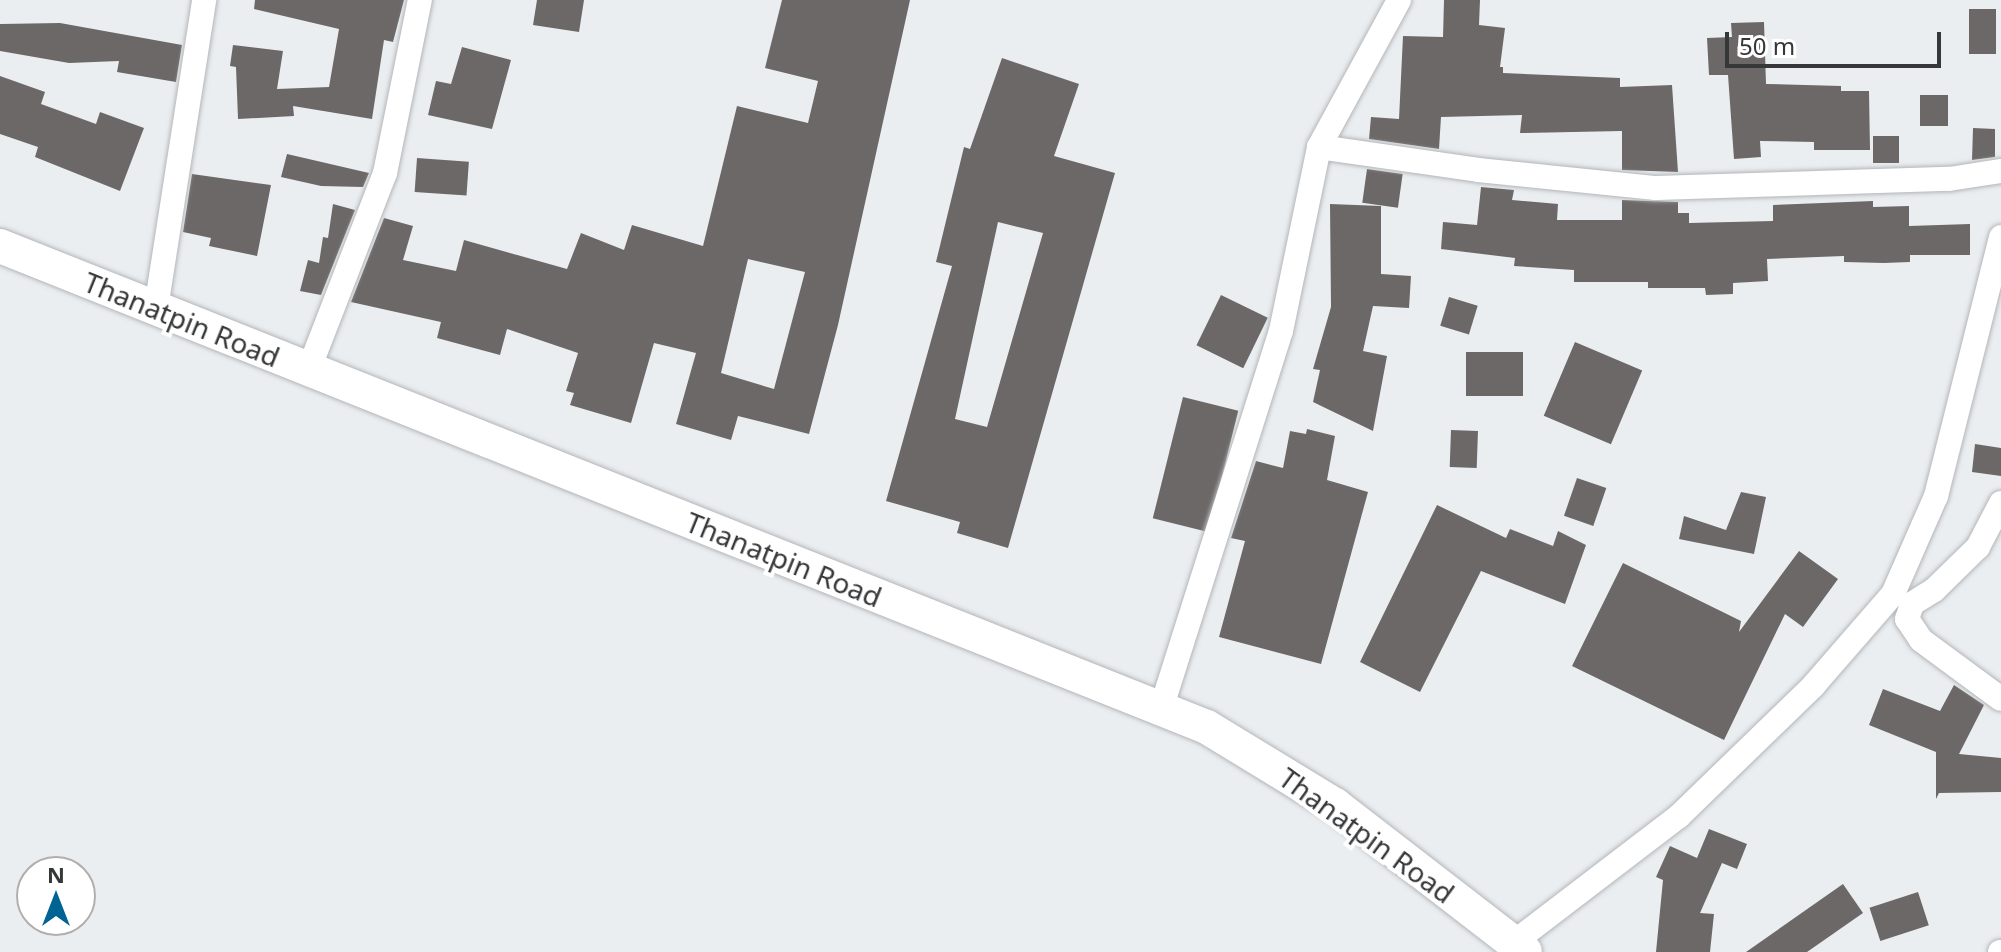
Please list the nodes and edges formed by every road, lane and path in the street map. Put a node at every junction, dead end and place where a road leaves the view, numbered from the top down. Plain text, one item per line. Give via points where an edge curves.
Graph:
1 (204, 0) edge
2 (420, 0) edge
3 (1399, 0) edge
4 (1319, 147) junction
5 (2001, 171) edge
6 (2001, 237) edge
7 (0, 246) edge
8 (156, 308) junction
9 (309, 369) junction
10 (2001, 503) edge
11 (2001, 699) edge
12 (1161, 709) junction
13 (1519, 947) edge

1 - 8 street
2 - 9 street via 385,173
3 - 4 street
4 - 5 street via 1656,188 1949,179
4 - 12 street via 1281,331
6 - 13 street via 1936,496 1893,594 1813,686 1679,816
7 - 8 main road, Thanatpin Road
8 - 9 main road, Thanatpin Road
9 - 12 main road, Thanatpin Road
10 - 11 street via 1978,547 1912,604 1907,619 1921,640
12 - 13 main road, Thanatpin Road via 1207,727 1335,805

